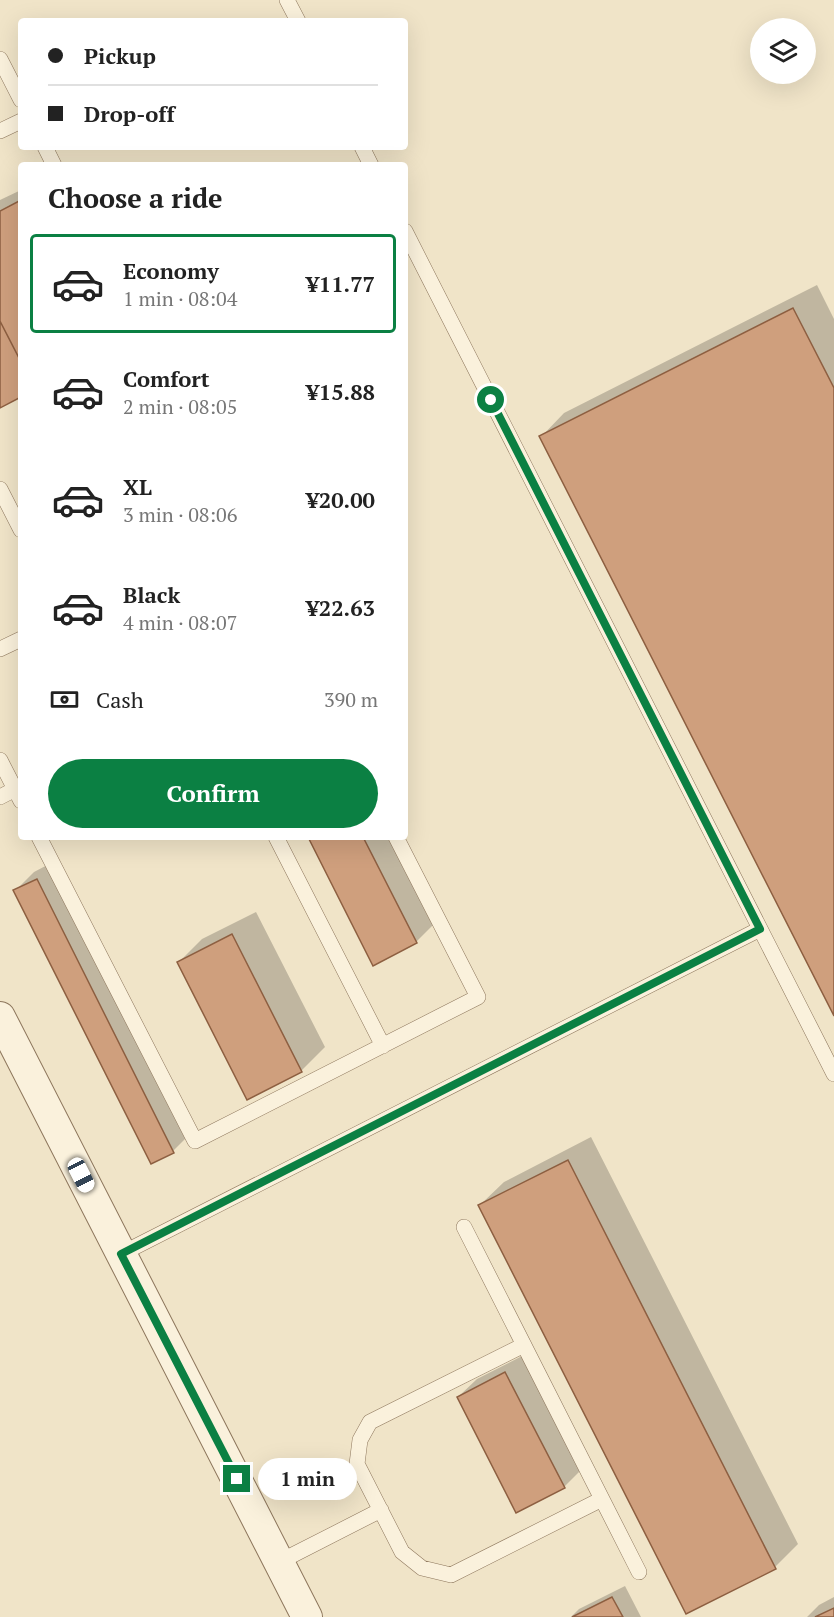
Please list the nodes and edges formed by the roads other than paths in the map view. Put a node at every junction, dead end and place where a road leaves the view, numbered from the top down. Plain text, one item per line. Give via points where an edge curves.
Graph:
1 (287, 0) edge
2 (296, 18) edge
3 (0, 59) edge
4 (18, 94) edge
5 (18, 122) edge
6 (0, 131) edge
7 (408, 237) edge
8 (0, 489) edge
9 (18, 524) edge
10 (18, 640) edge
11 (0, 649) edge
12 (0, 760) edge
13 (18, 790) edge
14 (18, 792) edge
15 (0, 796) edge
16 (41, 840) edge
17 (278, 840) edge
18 (398, 840) edge
19 (760, 929) junction
20 (0, 1017) edge
21 (382, 1046) junction
22 (834, 1074) edge
23 (464, 1227) dead end
24 (121, 1254) junction
25 (524, 1345) junction
26 (602, 1498) junction
27 (381, 1510) junction
28 (279, 1562) junction
29 (639, 1572) dead end
30 (307, 1617) edge

1 - 2 lane
3 - 4 lane
5 - 6 lane
7 - 19 lane
8 - 9 lane
10 - 11 lane
12 - 13 lane
14 - 15 lane
16 - 21 lane via 195,1142
17 - 21 lane
18 - 21 lane via 478,997
19 - 22 lane
19 - 24 lane
20 - 24 street
23 - 25 lane
24 - 28 street
25 - 26 lane
25 - 27 lane via 370,1422 360,1440 357,1464
26 - 27 lane via 451,1575 423,1568 402,1552
26 - 29 lane
27 - 28 lane
28 - 30 street

